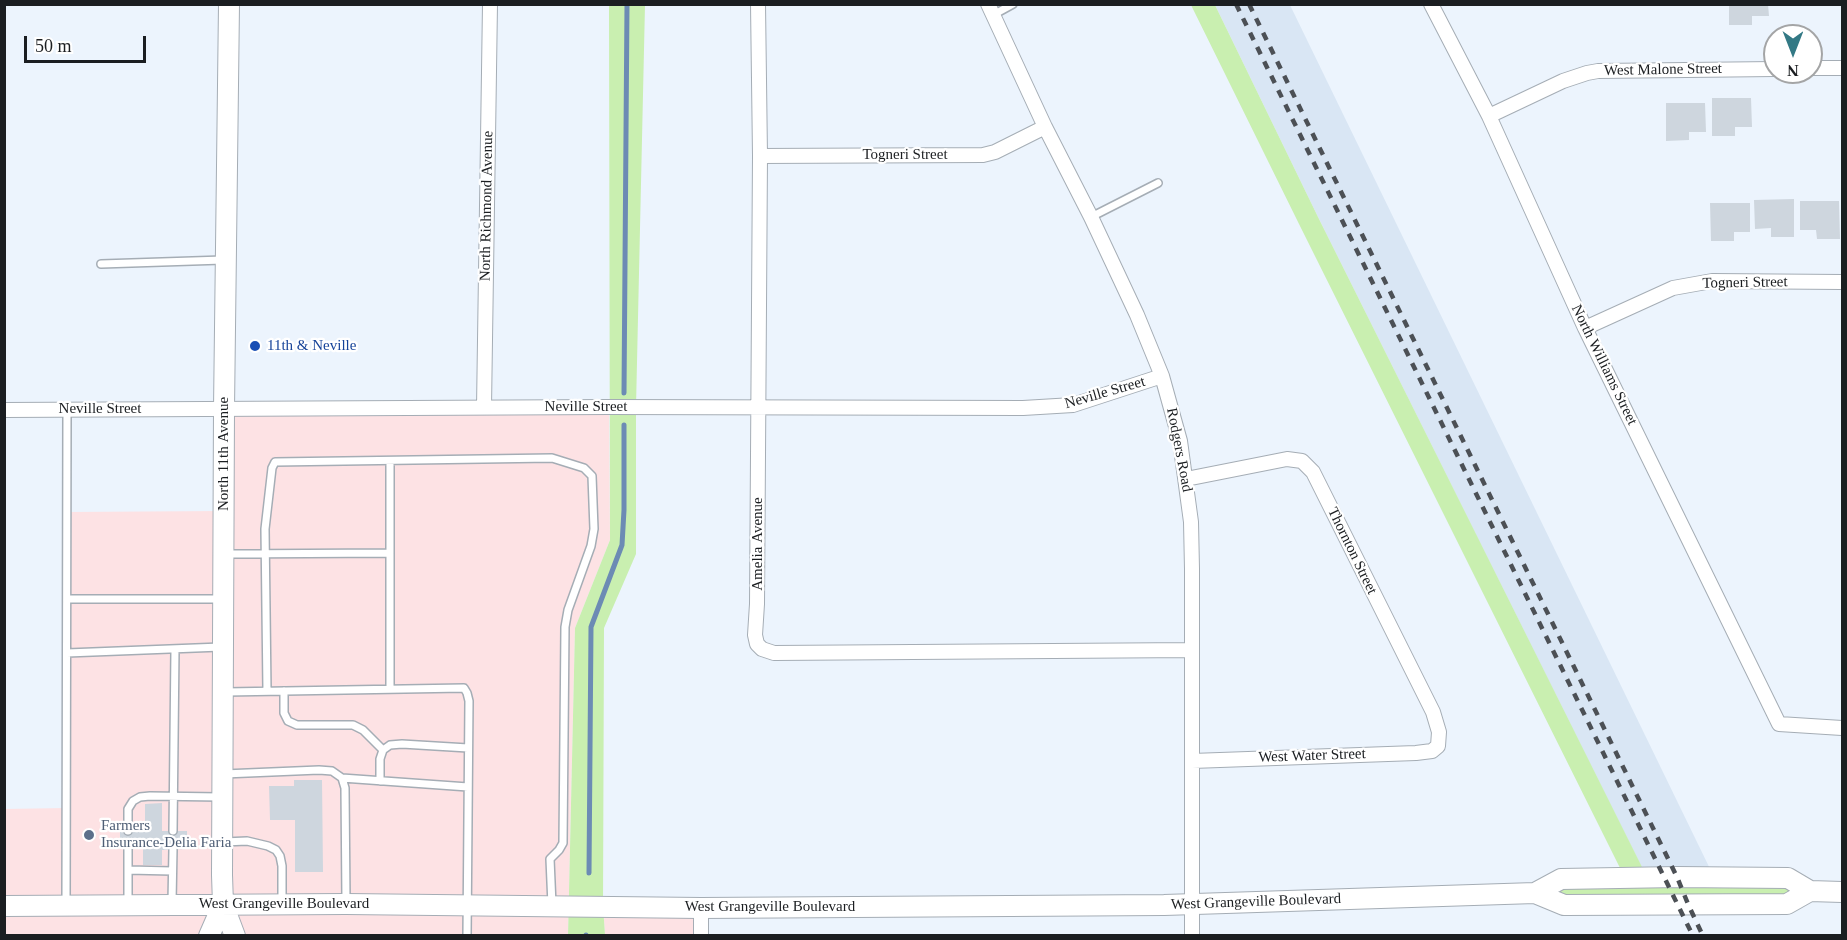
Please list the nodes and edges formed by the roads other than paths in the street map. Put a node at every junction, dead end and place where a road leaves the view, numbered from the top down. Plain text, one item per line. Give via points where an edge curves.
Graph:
1 (229, 4) edge
2 (490, 4) edge
3 (758, 4) edge
4 (1013, 4) edge
5 (1431, 4) edge
6 (991, 10) edge
7 (1823, 68) edge
8 (1842, 68) edge
9 (1763, 69) edge
10 (1489, 116) junction
11 (1045, 127) junction
12 (760, 156) junction
13 (1158, 183) dead end
14 (1090, 217) junction
15 (226, 260) junction
16 (101, 264) dead end
17 (1842, 282) edge
18 (1585, 328) junction
19 (1162, 376) junction
20 (484, 407) junction
21 (758, 408) junction
22 (67, 409) junction
23 (224, 409) junction
24 (4, 410) edge
25 (390, 460) junction
26 (1186, 479) junction
27 (266, 553) junction
28 (390, 553) junction
29 (224, 554) junction
30 (67, 598) junction
31 (224, 598) junction
32 (223, 647) junction
33 (175, 649) junction
34 (1192, 650) junction
35 (67, 653) junction
36 (390, 689) junction
37 (267, 691) junction
38 (284, 691) junction
39 (223, 692) junction
40 (1842, 728) edge
41 (468, 748) junction
42 (383, 750) junction
43 (1432, 751) joint
44 (1192, 761) junction
45 (223, 774) junction
46 (342, 778) junction
47 (380, 781) junction
48 (468, 787) junction
49 (174, 796) junction
50 (223, 797) junction
51 (128, 831) dead end
52 (173, 831) dead end
53 (223, 842) junction
54 (128, 849) dead end
55 (173, 849) dead end
56 (128, 870) junction
57 (172, 871) junction
58 (1810, 891) junction
59 (1842, 892) edge
60 (1535, 893) junction
61 (223, 904) junction
62 (282, 904) junction
63 (346, 904) junction
64 (467, 904) junction
65 (1192, 904) junction
66 (128, 905) junction
67 (172, 905) junction
68 (552, 905) junction
69 (4, 906) edge
70 (66, 906) junction
71 (701, 908) junction
72 (209, 936) edge
73 (235, 936) edge
74 (467, 936) edge
75 (701, 936) edge
76 (1192, 936) edge

1 - 15 main road, North 11th Avenue
2 - 20 street, North Richmond Avenue
3 - 12 street, Amelia Avenue
4 - 6 lane
5 - 10 street, North Williams Street
6 - 11 street, Rodgers Road
7 - 8 street
9 - 10 street, West Malone Street via 1587,72
10 - 18 street, North Williams Street
11 - 12 street, Togneri Street via 983,154
11 - 14 street, Rodgers Road
12 - 21 street, Amelia Avenue
13 - 14 lane
14 - 19 street, Rodgers Road
15 - 16 lane
15 - 23 main road, North 11th Avenue
17 - 18 street, Togneri Street via 1712,281 1673,288
18 - 40 street, North Williams Street via 1779,724
19 - 21 street, Neville Street via 1073,405
19 - 26 street, Rodgers Road
20 - 21 street, Neville Street
20 - 23 street, Neville Street
21 - 34 street, Amelia Avenue via 754,634 762,649 774,653
22 - 23 street, Neville Street
22 - 24 street, Neville Street
22 - 30 lane
23 - 29 main road, North 11th Avenue
25 - 27 lane via 275,462 265,529
25 - 28 lane
25 - 68 lane via 552,458 584,468 592,477 591,546 565,627 563,843 550,859
26 - 34 street, Rodgers Road via 1191,522
26 - 43 street, Thornton Street via 1287,459 1302,461 1313,472 1433,712 1440,732
27 - 28 lane
27 - 29 lane
27 - 37 lane
28 - 36 lane
29 - 31 main road, North 11th Avenue
30 - 31 lane
30 - 35 lane
31 - 32 main road, North 11th Avenue
32 - 33 lane
32 - 39 main road, North 11th Avenue
33 - 35 lane
33 - 49 lane
34 - 44 street, Rodgers Road
35 - 70 lane
36 - 38 lane
36 - 41 lane via 464,688 469,701
37 - 38 lane
37 - 39 lane
38 - 42 lane via 288,721 297,725 353,725
39 - 45 main road, North 11th Avenue
41 - 42 lane via 402,744
41 - 48 lane
42 - 47 lane
43 - 44 street, West Water Street
44 - 65 street, Rodgers Road
45 - 46 lane via 319,770 332,771
45 - 50 main road, North 11th Avenue
46 - 47 lane
46 - 63 lane
47 - 48 lane
48 - 64 lane
49 - 50 lane
49 - 51 lane via 140,797 133,801 128,808
49 - 52 lane
50 - 53 main road, North 11th Avenue
53 - 61 main road, North 11th Avenue
53 - 62 lane via 247,841 276,850 282,866
54 - 56 lane
55 - 57 lane
56 - 57 lane
56 - 66 lane
57 - 67 lane
58 - 59 main road, West Grangeville Boulevard
58 - 60 main road, West Grangeville Boulevard via 1787,904 1564,905
58 - 60 main road, West Grangeville Boulevard via 1788,878 1677,877 1561,879
60 - 65 main road, West Grangeville Boulevard
61 - 62 main road, West Grangeville Boulevard
61 - 67 main road, West Grangeville Boulevard
61 - 72 main road, North 11th Avenue
61 - 73 main road, North 11th Avenue
62 - 63 main road, West Grangeville Boulevard
63 - 64 main road, West Grangeville Boulevard
64 - 68 main road, West Grangeville Boulevard
64 - 74 lane
65 - 71 main road, West Grangeville Boulevard
65 - 76 street, Rodgers Road
66 - 67 main road, West Grangeville Boulevard
66 - 70 main road, West Grangeville Boulevard
68 - 71 main road, West Grangeville Boulevard
69 - 70 main road, West Grangeville Boulevard
71 - 75 street

